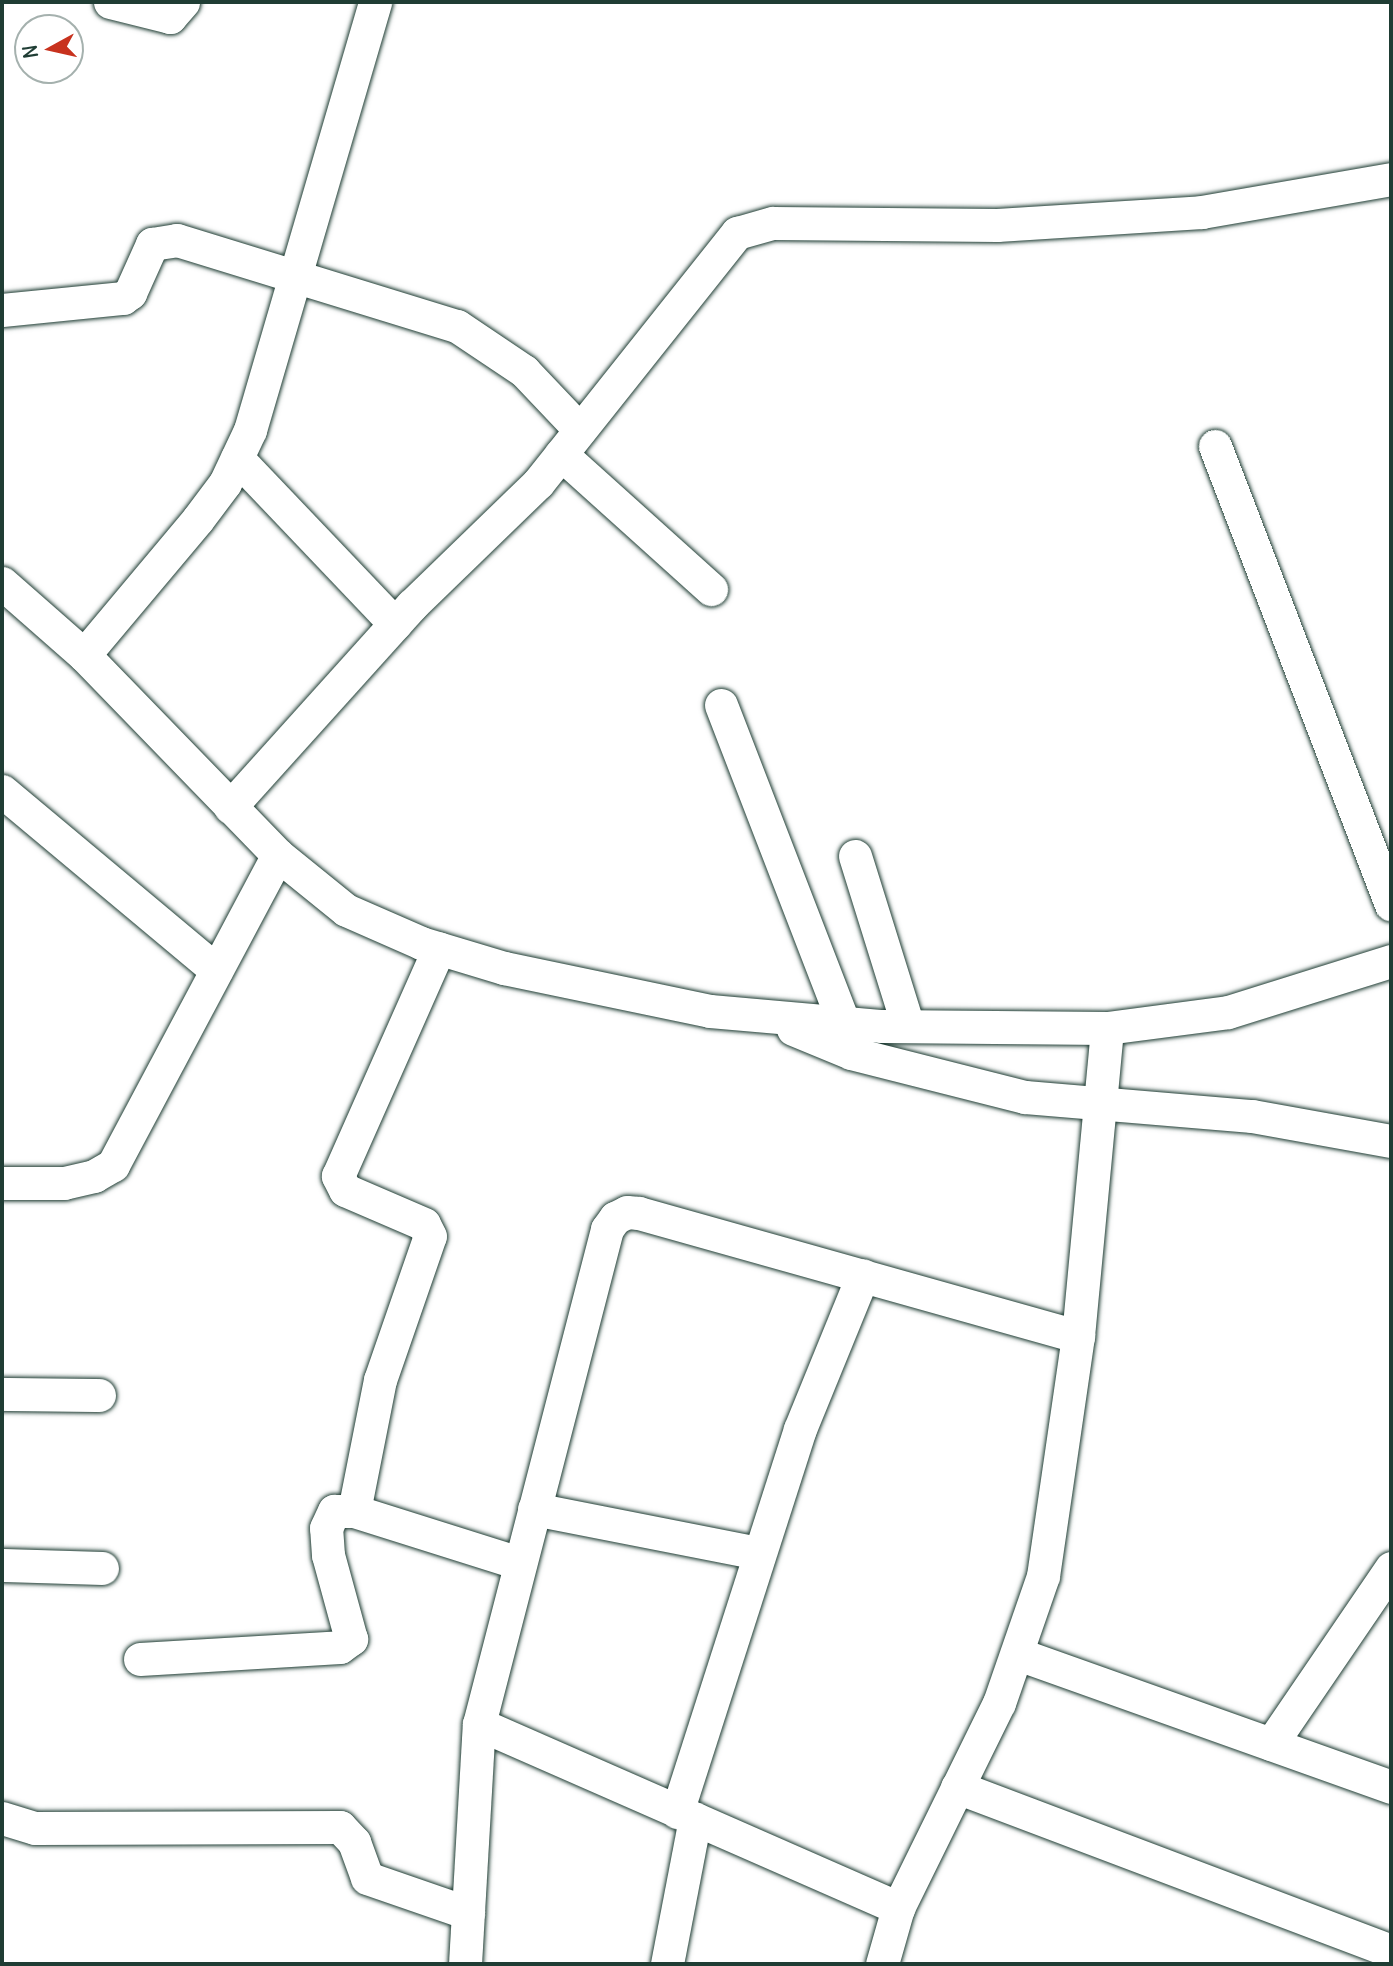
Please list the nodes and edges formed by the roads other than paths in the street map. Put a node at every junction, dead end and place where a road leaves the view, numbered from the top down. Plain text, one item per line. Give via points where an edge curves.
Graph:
1 (110, 2) edge
2 (183, 2) edge
3 (375, 2) edge
4 (1391, 179) edge
5 (296, 275) junction
6 (2, 310) edge
7 (570, 442) junction
8 (1215, 446) dead end
9 (237, 458) junction
10 (2, 583) edge
11 (711, 589) dead end
12 (395, 624) junction
13 (84, 655) junction
14 (721, 705) dead end
15 (2, 791) edge
16 (230, 807) junction
17 (278, 855) junction
18 (855, 856) dead end
19 (1391, 904) edge
20 (439, 948) junction
21 (1391, 961) edge
22 (216, 970) junction
23 (761, 1016) junction
24 (844, 1023) junction
25 (908, 1026) junction
26 (1107, 1028) junction
27 (1100, 1102) junction
28 (1391, 1141) edge
29 (2, 1183) edge
30 (863, 1275) junction
31 (1078, 1336) junction
32 (2, 1394) edge
33 (99, 1395) dead end
34 (534, 1508) junction
35 (354, 1511) junction
36 (759, 1553) junction
37 (519, 1563) junction
38 (2, 1565) edge
39 (102, 1568) dead end
40 (1391, 1568) edge
41 (1018, 1654) junction
42 (140, 1659) dead end
43 (479, 1724) junction
44 (1271, 1744) junction
45 (957, 1787) junction
46 (1391, 1787) edge
47 (686, 1815) junction
48 (2, 1818) edge
49 (898, 1908) junction
50 (468, 1913) junction
51 (1391, 1951) edge
52 (887, 1963) edge
53 (465, 1964) edge
54 (667, 1964) edge

1 - 2 street via 170,17
3 - 5 street
4 - 7 street via 1202,212 997,225 756,225 737,233 722,248
5 - 6 street via 163,239 144,253 135,282 123,298
5 - 7 street via 457,326 524,371
5 - 9 street via 250,430
7 - 11 street
7 - 12 street via 538,483
8 - 19 street
9 - 12 street
9 - 13 street via 198,519
10 - 13 street
12 - 16 street
13 - 16 street
14 - 24 street
15 - 22 street
16 - 17 street
17 - 20 street via 346,910
17 - 22 street
18 - 25 street
20 - 23 street via 504,968 710,1011
20 - 35 street via 338,1176 345,1190 424,1224 430,1236 380,1380
21 - 26 street via 1228,1012
22 - 29 street via 127,1147 113,1165 94,1176 64,1183
23 - 24 street
23 - 27 street via 851,1053 934,1077 1025,1097
24 - 25 street
25 - 26 street
26 - 27 street
27 - 28 street via 1252,1116
27 - 31 street
30 - 31 street
30 - 34 street via 639,1213 615,1218 607,1229
30 - 36 street via 800,1429
31 - 41 street via 1043,1576
32 - 33 street
34 - 36 street
34 - 37 street
35 - 37 street
35 - 42 street via 334,1511 326,1528 328,1555 352,1630 347,1646
36 - 47 street
37 - 43 street
38 - 39 street
40 - 44 street
41 - 44 street
41 - 45 street
43 - 47 street
43 - 50 street
44 - 46 street
45 - 49 street
45 - 51 street
47 - 49 street
47 - 54 street
48 - 50 street via 35,1828 340,1827 354,1842 359,1867 367,1878
49 - 52 street
50 - 53 street

